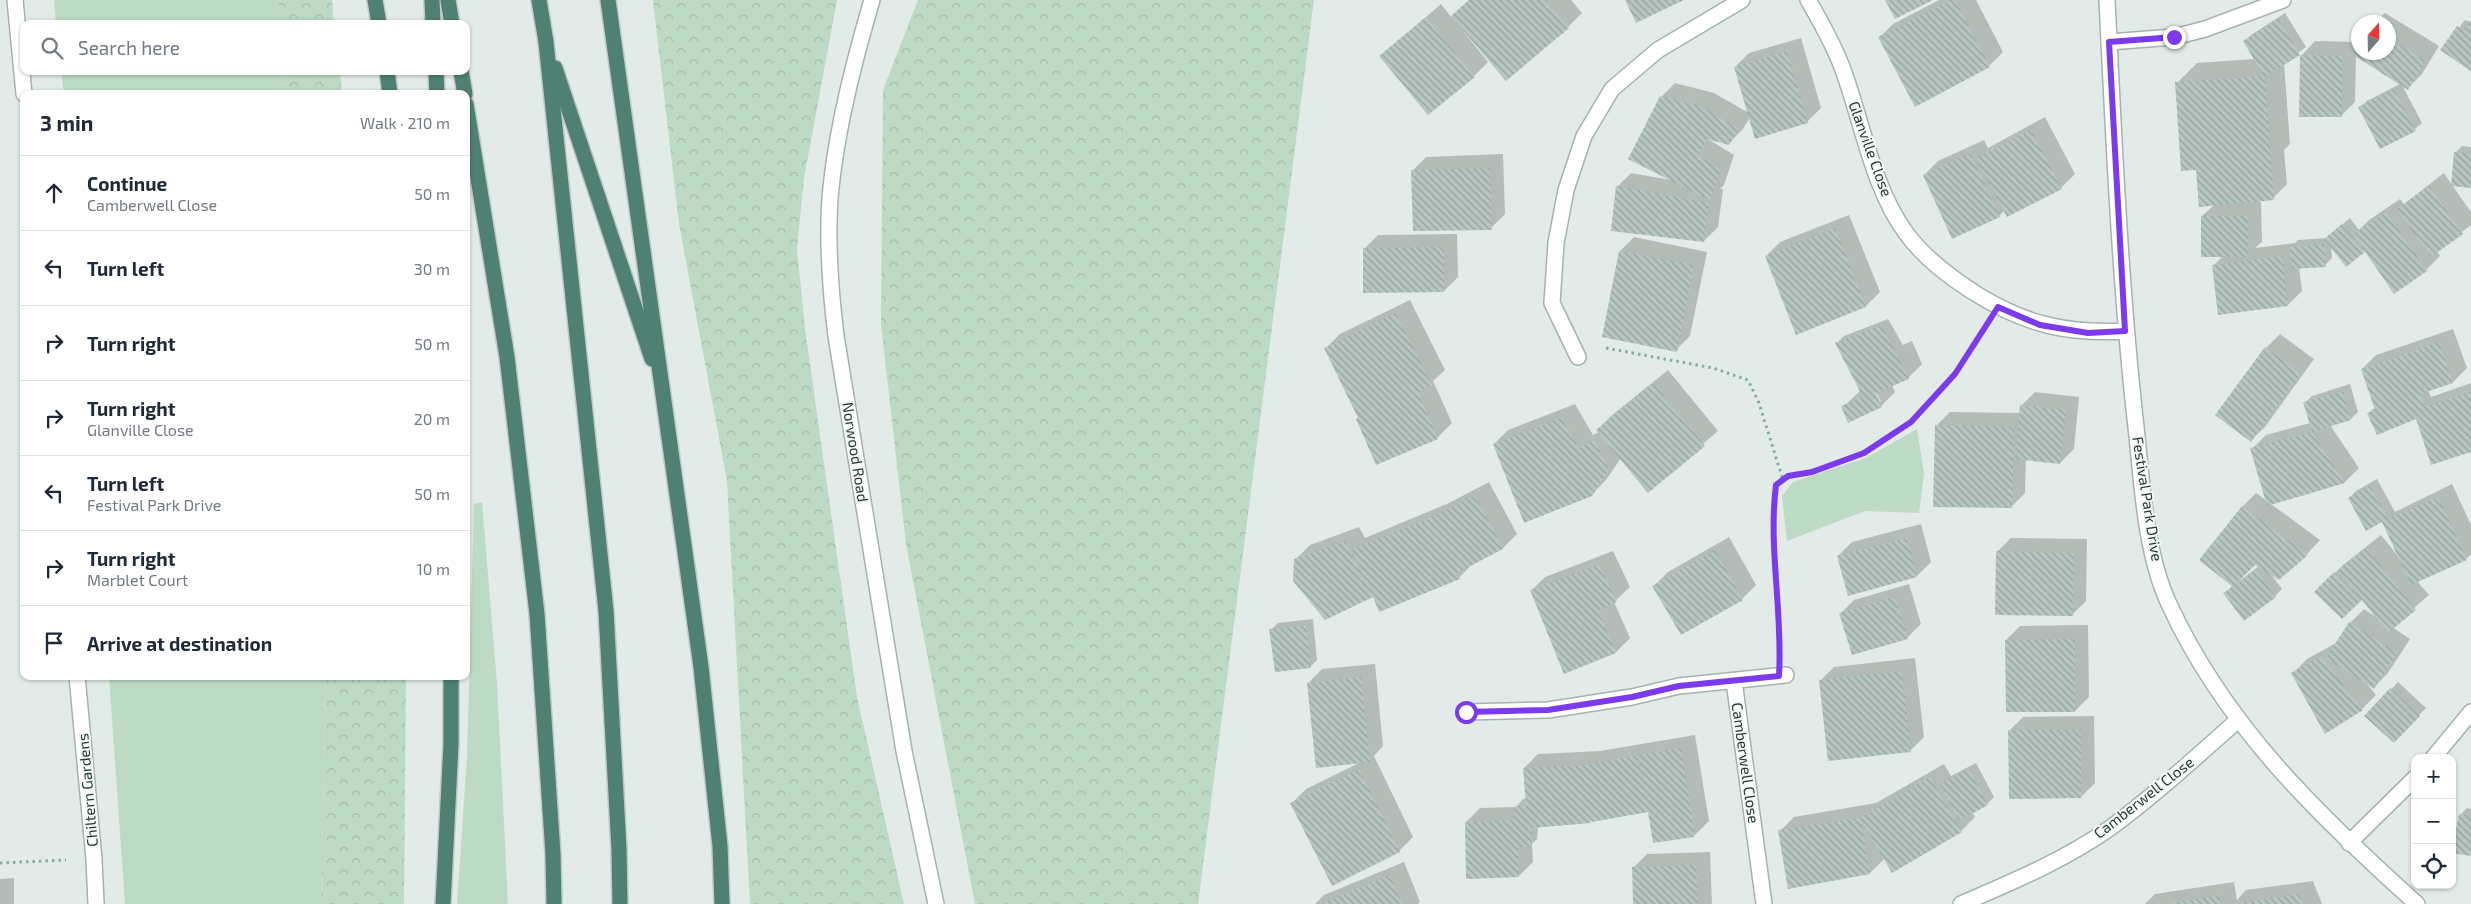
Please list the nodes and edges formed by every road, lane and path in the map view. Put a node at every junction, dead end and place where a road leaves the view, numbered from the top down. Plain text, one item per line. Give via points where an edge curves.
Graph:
1 (15, 0) edge
2 (375, 0) edge
3 (432, 0) edge
4 (448, 0) edge
5 (539, 0) edge
6 (608, 0) edge
7 (872, 0) edge
8 (1742, 0) edge
9 (1808, 0) edge
10 (2107, 0) edge
11 (2282, 0) edge
12 (378, 20) edge
13 (433, 20) edge
14 (451, 20) edge
15 (546, 42) junction
16 (2109, 42) junction
17 (20, 52) edge
18 (22, 75) edge
19 (388, 75) edge
20 (436, 75) edge
21 (462, 75) edge
22 (24, 90) edge
23 (389, 90) edge
24 (437, 90) edge
25 (464, 90) edge
26 (470, 129) edge
27 (1998, 307) junction
28 (2125, 331) junction
29 (1576, 352) joint
30 (664, 394) junction
31 (1783, 480) junction
32 (1782, 675) joint
33 (78, 680) edge
34 (445, 680) edge
35 (451, 680) edge
36 (1734, 681) junction
37 (1466, 712) dead end
38 (2471, 712) edge
39 (2238, 720) junction
40 (451, 744) junction
41 (2436, 754) edge
42 (2411, 782) edge
43 (2349, 843) junction
44 (94, 859) junction
45 (0, 863) edge
46 (96, 904) edge
47 (443, 904) edge
48 (554, 904) edge
49 (620, 904) edge
50 (722, 904) edge
51 (936, 904) edge
52 (1764, 904) edge
53 (1961, 904) edge
54 (2417, 904) edge

1 - 17 street
2 - 12 highway
3 - 13 highway
4 - 14 highway
5 - 15 highway
6 - 30 highway
7 - 51 street, Norwood Road via 850,79 831,188 831,293 904,751
8 - 29 street via 1658,50 1612,89 1584,136 1566,190 1556,243 1552,303
9 - 27 street, Glanville Close via 1842,67 1884,191 1906,233 1947,275
10 - 16 street, Festival Park Drive
11 - 16 street via 2174,37
15 - 30 highway
15 - 49 highway via 606,611
16 - 28 street, Festival Park Drive
18 - 22 street
19 - 23 highway
20 - 24 highway
21 - 25 highway
26 - 48 highway via 507,358 537,614
27 - 28 street, Glanville Close via 2040,325 2088,333
27 - 31 path via 1955,374 1911,422 1864,453
28 - 39 street, Festival Park Drive via 2151,546 2168,601 2187,640
29 - 31 path via 1604,348 1696,364 1748,380 1759,403
30 - 50 highway via 701,667 720,846
31 - 32 path via 1776,485 1772,517
32 - 36 street, Camberwell Close
33 - 44 street, Chiltern Gardens
34 - 40 highway
35 - 40 highway
36 - 37 street, Camberwell Close via 1679,686 1548,710
36 - 52 street, Camberwell Close
38 - 41 street
39 - 43 street, Festival Park Drive via 2288,781
39 - 53 street, Camberwell Close via 2109,828 2012,883
40 - 47 highway
42 - 43 street
43 - 54 street, Festival Park Drive
44 - 45 path
44 - 46 street, Chiltern Gardens

